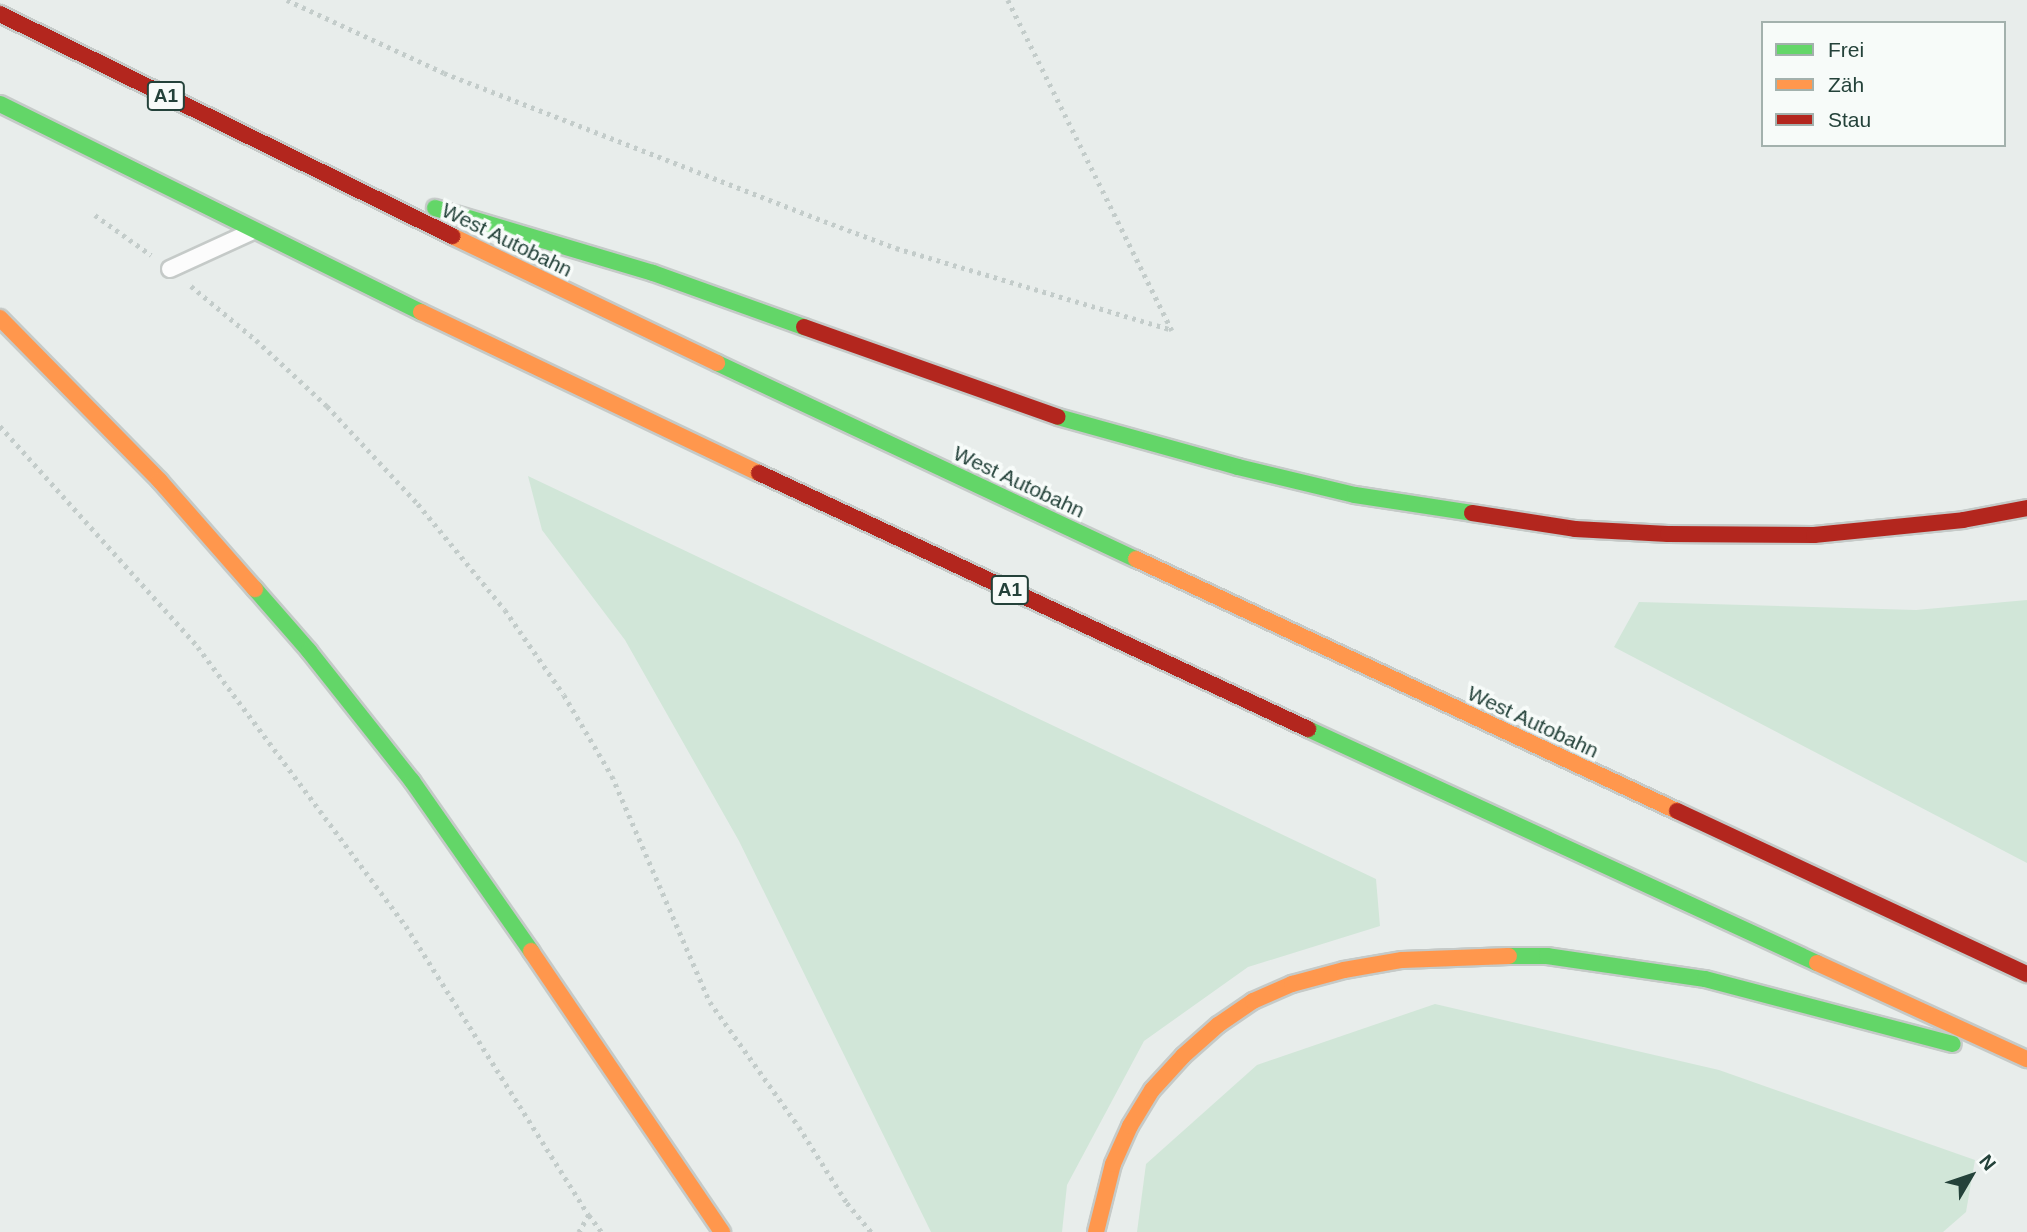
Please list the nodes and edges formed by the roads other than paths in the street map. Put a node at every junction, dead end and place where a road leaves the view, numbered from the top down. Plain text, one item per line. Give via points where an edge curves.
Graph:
1 (0, 14) edge
2 (0, 104) edge
3 (333, 178) junction
4 (253, 231) junction
5 (170, 269) road end
6 (0, 318) edge
7 (2027, 508) edge
8 (2027, 974) edge
9 (2027, 1061) edge
10 (722, 1232) edge
11 (1097, 1232) edge

1 - 3 highway, West Autobahn / A1
2 - 4 highway, A1
3 - 7 highway via 653,273 1054,415 1355,495 1575,529 1668,534 1814,535 1963,520
3 - 8 highway, West Autobahn / A1 via 587,303
4 - 5 lane
4 - 9 highway, A1 via 1199,679
6 - 10 highway via 160,481 309,651 412,781
9 - 11 highway via 1718,982 1612,964 1547,956 1470,955 1356,968 1292,984 1253,1001 1183,1056 1152,1090 1130,1126 1113,1164

